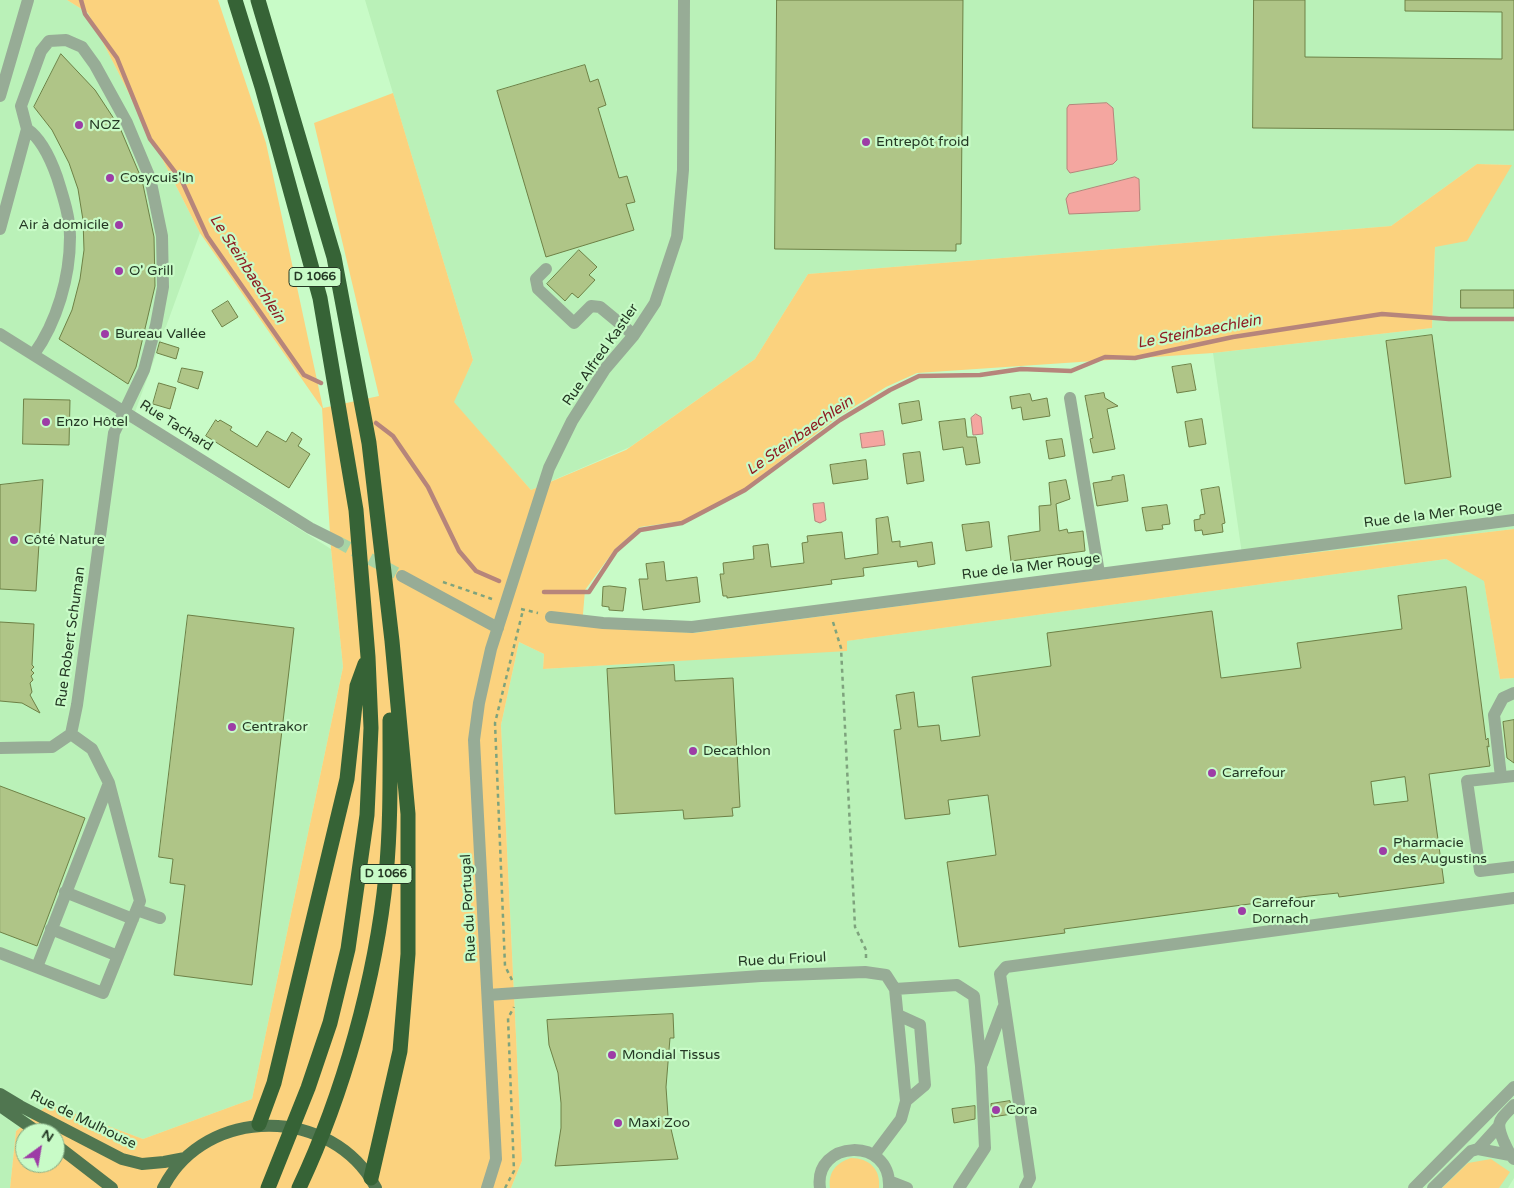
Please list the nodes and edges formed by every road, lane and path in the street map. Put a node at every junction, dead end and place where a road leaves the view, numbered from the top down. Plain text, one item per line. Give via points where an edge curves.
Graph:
1 (28, 0) edge
2 (235, 0) edge
3 (258, 0) edge
4 (684, 0) edge
5 (6, 51) edge
6 (0, 96) edge
7 (27, 129) junction
8 (0, 228) edge
9 (546, 269) dead end
10 (0, 334) edge
11 (634, 335) junction
12 (34, 354) junction
13 (1070, 398) dead end
14 (124, 411) junction
15 (1514, 520) edge
16 (338, 542) tunnel mouth
17 (1098, 573) junction
18 (402, 576) tunnel mouth
19 (441, 581) dead end
20 (507, 605) junction
21 (829, 608) junction
22 (523, 610) dead end
23 (551, 617) dead end
24 (498, 628) junction
25 (392, 641) junction
26 (368, 657) junction
27 (1514, 694) edge
28 (71, 734) junction
29 (0, 748) edge
30 (1508, 777) edge
31 (109, 783) junction
32 (1514, 867) edge
33 (65, 892) junction
34 (1514, 898) edge
35 (135, 915) junction
36 (160, 918) dead end
37 (51, 929) junction
38 (0, 952) edge
39 (118, 956) junction
40 (37, 967) junction
41 (865, 972) junction
42 (895, 989) junction
43 (514, 993) junction
44 (488, 995) junction
45 (1004, 1006) junction
46 (898, 1015) junction
47 (981, 1066) junction
48 (1514, 1087) edge
49 (0, 1094) edge
50 (906, 1101) junction
51 (1514, 1105) edge
52 (0, 1106) edge
53 (25, 1123) edge
54 (259, 1124) junction
55 (1498, 1127) junction
56 (1478, 1149) junction
57 (65, 1152) edge
58 (874, 1155) junction
59 (1512, 1157) edge
60 (185, 1158) junction
61 (374, 1183) edge
62 (889, 1185) edge
63 (112, 1188) edge
64 (163, 1188) edge
65 (268, 1188) edge
66 (299, 1188) edge
67 (487, 1188) edge
68 (506, 1188) edge
69 (820, 1188) edge
70 (907, 1188) edge
71 (959, 1188) edge
72 (1024, 1188) edge
73 (1414, 1188) edge
74 (1433, 1188) edge

1 - 5 street
2 - 26 highway, D 1066 via 320,298 356,510
3 - 25 highway, D 1066 via 334,257 369,443
4 - 11 street, Rue Alfred Kastler via 682,170 677,237 655,303
5 - 6 street
7 - 8 street
7 - 12 street via 35,134 53,165 65,204 70,236 64,283 55,317
7 - 14 street, Rue Robert Schuman via 21,106 41,51 49,41 66,40 82,47 95,65 127,123 150,178 162,236 163,287 144,370
9 - 11 street via 536,279 538,288 574,323 591,306 600,307
10 - 12 street, Rue Tachard
11 - 20 street, Rue Alfred Kastler via 605,369 572,421 549,468
12 - 14 street, Rue Tachard
13 - 17 street
14 - 16 street, Rue Tachard via 310,528
14 - 28 street, Rue Robert Schuman via 113,442
15 - 17 street, Rue de la Mer Rouge
17 - 21 street, Rue de la Mer Rouge
18 - 24 street
19 - 20 path
20 - 24 street, Rue Alfred Kastler
21 - 23 street, Rue de la Mer Rouge via 692,627
21 - 41 path via 841,648 855,927 866,950
22 - 43 path via 495,723 505,966 514,983
24 - 44 street, Rue du Portugal via 479,703 474,740
25 - 61 highway via 408,814 408,954 400,1051
25 - 66 highway, D 1066 via 386,876 374,955 359,1021
26 - 54 highway via 357,686 347,779 274,1083
26 - 65 highway, D 1066 via 371,728 367,815 350,939 330,1023
27 - 30 street via 1503,698 1494,715
28 - 29 street via 52,747
28 - 31 street via 92,749
30 - 32 street via 1467,781 1480,872
31 - 33 street
31 - 35 street via 140,901
33 - 35 street
33 - 37 street
34 - 45 street via 1006,967 1000,974
35 - 36 street
35 - 39 street
37 - 39 street
37 - 40 street
38 - 40 street
39 - 40 street via 103,994
41 - 42 street, Rue du Frioul via 886,975
41 - 43 street, Rue du Frioul
42 - 46 street
42 - 47 street via 957,985 974,996
43 - 44 street, Rue du Frioul
43 - 68 path via 514,1006 508,1018 514,1171
44 - 67 street, Rue du Portugal via 496,1159
45 - 47 street
45 - 72 street via 1030,1178
46 - 50 street
46 - 50 street via 920,1025 922,1045 925,1085
47 - 71 street via 985,1148
48 - 73 street
49 - 60 main road, Rue de Mulhouse via 122,1159 142,1164
50 - 58 street via 902,1119
51 - 55 street
52 - 53 main road, Rue de Mulhouse
54 - 60 main road via 232,1130 207,1141
54 - 61 main road via 292,1126 322,1136 350,1154
55 - 56 street
55 - 59 street
56 - 59 street
56 - 74 street via 1471,1150
57 - 63 main road
58 - 62 street via 887,1171
58 - 69 street via 853,1149 833,1156 821,1173
60 - 64 main road
62 - 70 street

